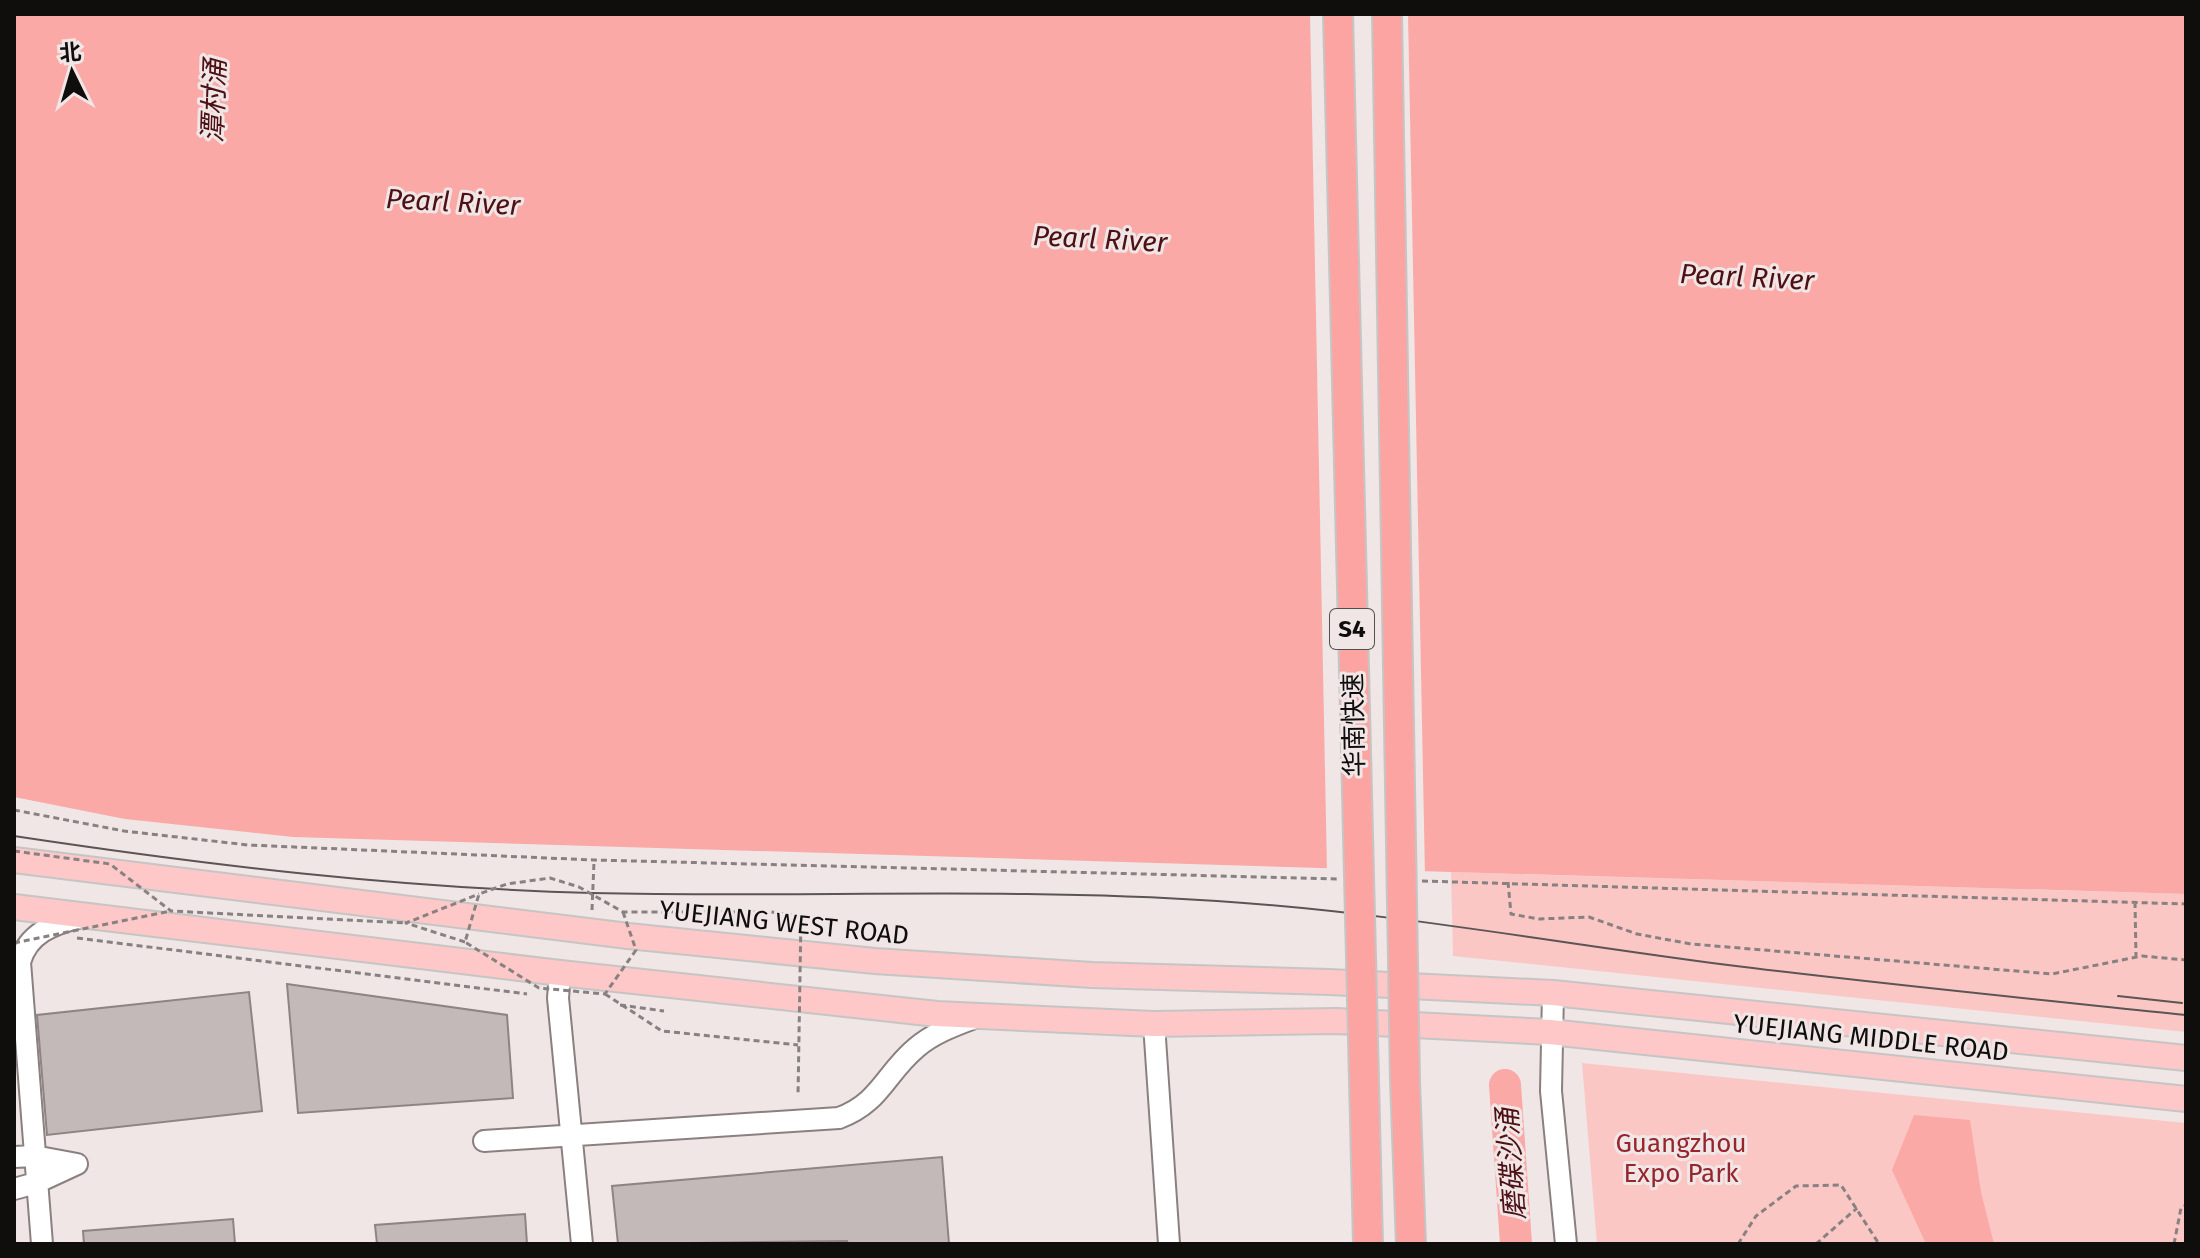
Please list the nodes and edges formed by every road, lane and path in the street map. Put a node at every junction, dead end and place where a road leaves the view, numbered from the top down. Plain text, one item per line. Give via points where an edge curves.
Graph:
1 (1338, 14) edge
2 (1387, 14) edge
3 (14, 810) edge
4 (14, 851) edge
5 (14, 860) edge
6 (594, 860) junction
7 (1339, 879) dead end
8 (1418, 881) dead end
9 (1508, 882) junction
10 (479, 894) junction
11 (2135, 902) junction
12 (2186, 904) edge
13 (14, 907) edge
14 (171, 911) junction
15 (623, 912) junction
16 (592, 915) dead end
17 (86, 916) junction
18 (617, 918) dead end
19 (630, 920) dead end
20 (406, 923) junction
21 (32, 933) junction
22 (465, 942) junction
23 (14, 943) edge
24 (2136, 956) junction
25 (2186, 960) edge
26 (560, 973) junction
27 (1553, 993) junction
28 (527, 994) dead end
29 (605, 994) junction
30 (620, 1005) dead end
31 (664, 1011) dead end
32 (978, 1017) junction
33 (1154, 1024) junction
34 (1550, 1032) junction
35 (799, 1045) junction
36 (2186, 1058) edge
37 (798, 1096) dead end
38 (2186, 1099) edge
39 (571, 1137) junction
40 (484, 1141) dead end
41 (24, 1157) edge
42 (36, 1183) junction
43 (14, 1189) edge
44 (2186, 1205) edge
45 (1857, 1208) junction
46 (42, 1244) edge
47 (582, 1244) edge
48 (1169, 1244) edge
49 (1368, 1244) edge
50 (1411, 1244) edge
51 (1566, 1244) edge
52 (1738, 1244) edge
53 (1816, 1244) edge
54 (1879, 1244) edge
55 (2174, 1244) edge

1 - 49 highway, 华南快速 / S4, bridge
2 - 50 highway, 华南快速 / S4, bridge
3 - 6 path via 124,831 248,845
4 - 14 path, bridge via 110,864
5 - 27 main road, YUEJIANG WEST ROAD via 875,961
6 - 7 path
6 - 16 path
8 - 9 path
9 - 11 path
9 - 24 path via 1511,914 1589,917 1691,944 2032,973 2070,973
10 - 15 path, bridge via 550,878 579,887
10 - 20 path, bridge
10 - 22 path, bridge
11 - 12 path
11 - 24 path
13 - 17 main road
14 - 20 path, bridge
14 - 23 path, bridge
15 - 29 path, bridge via 636,950
15 - 35 path, bridge via 801,916
17 - 21 street
17 - 26 main road
18 - 19 path
20 - 22 path, bridge
21 - 28 path
21 - 41 street via 20,962
22 - 29 path, bridge via 539,988
24 - 25 path
26 - 32 main road
26 - 39 street
27 - 34 street
27 - 36 main road, YUEJIANG MIDDLE ROAD
29 - 35 path, bridge via 662,1031
30 - 31 path
32 - 33 main road
32 - 39 street via 917,1047 873,1101 839,1118
33 - 34 main road via 1336,1021
33 - 48 street
34 - 38 main road, YUEJIANG MIDDLE ROAD
34 - 51 street
35 - 37 path, bridge
39 - 40 street
39 - 47 street
41 - 42 street
41 - 42 street via 77,1164
42 - 43 street
42 - 46 street
44 - 55 path
45 - 52 path via 1841,1185 1796,1186 1756,1216
45 - 53 path
45 - 54 path

